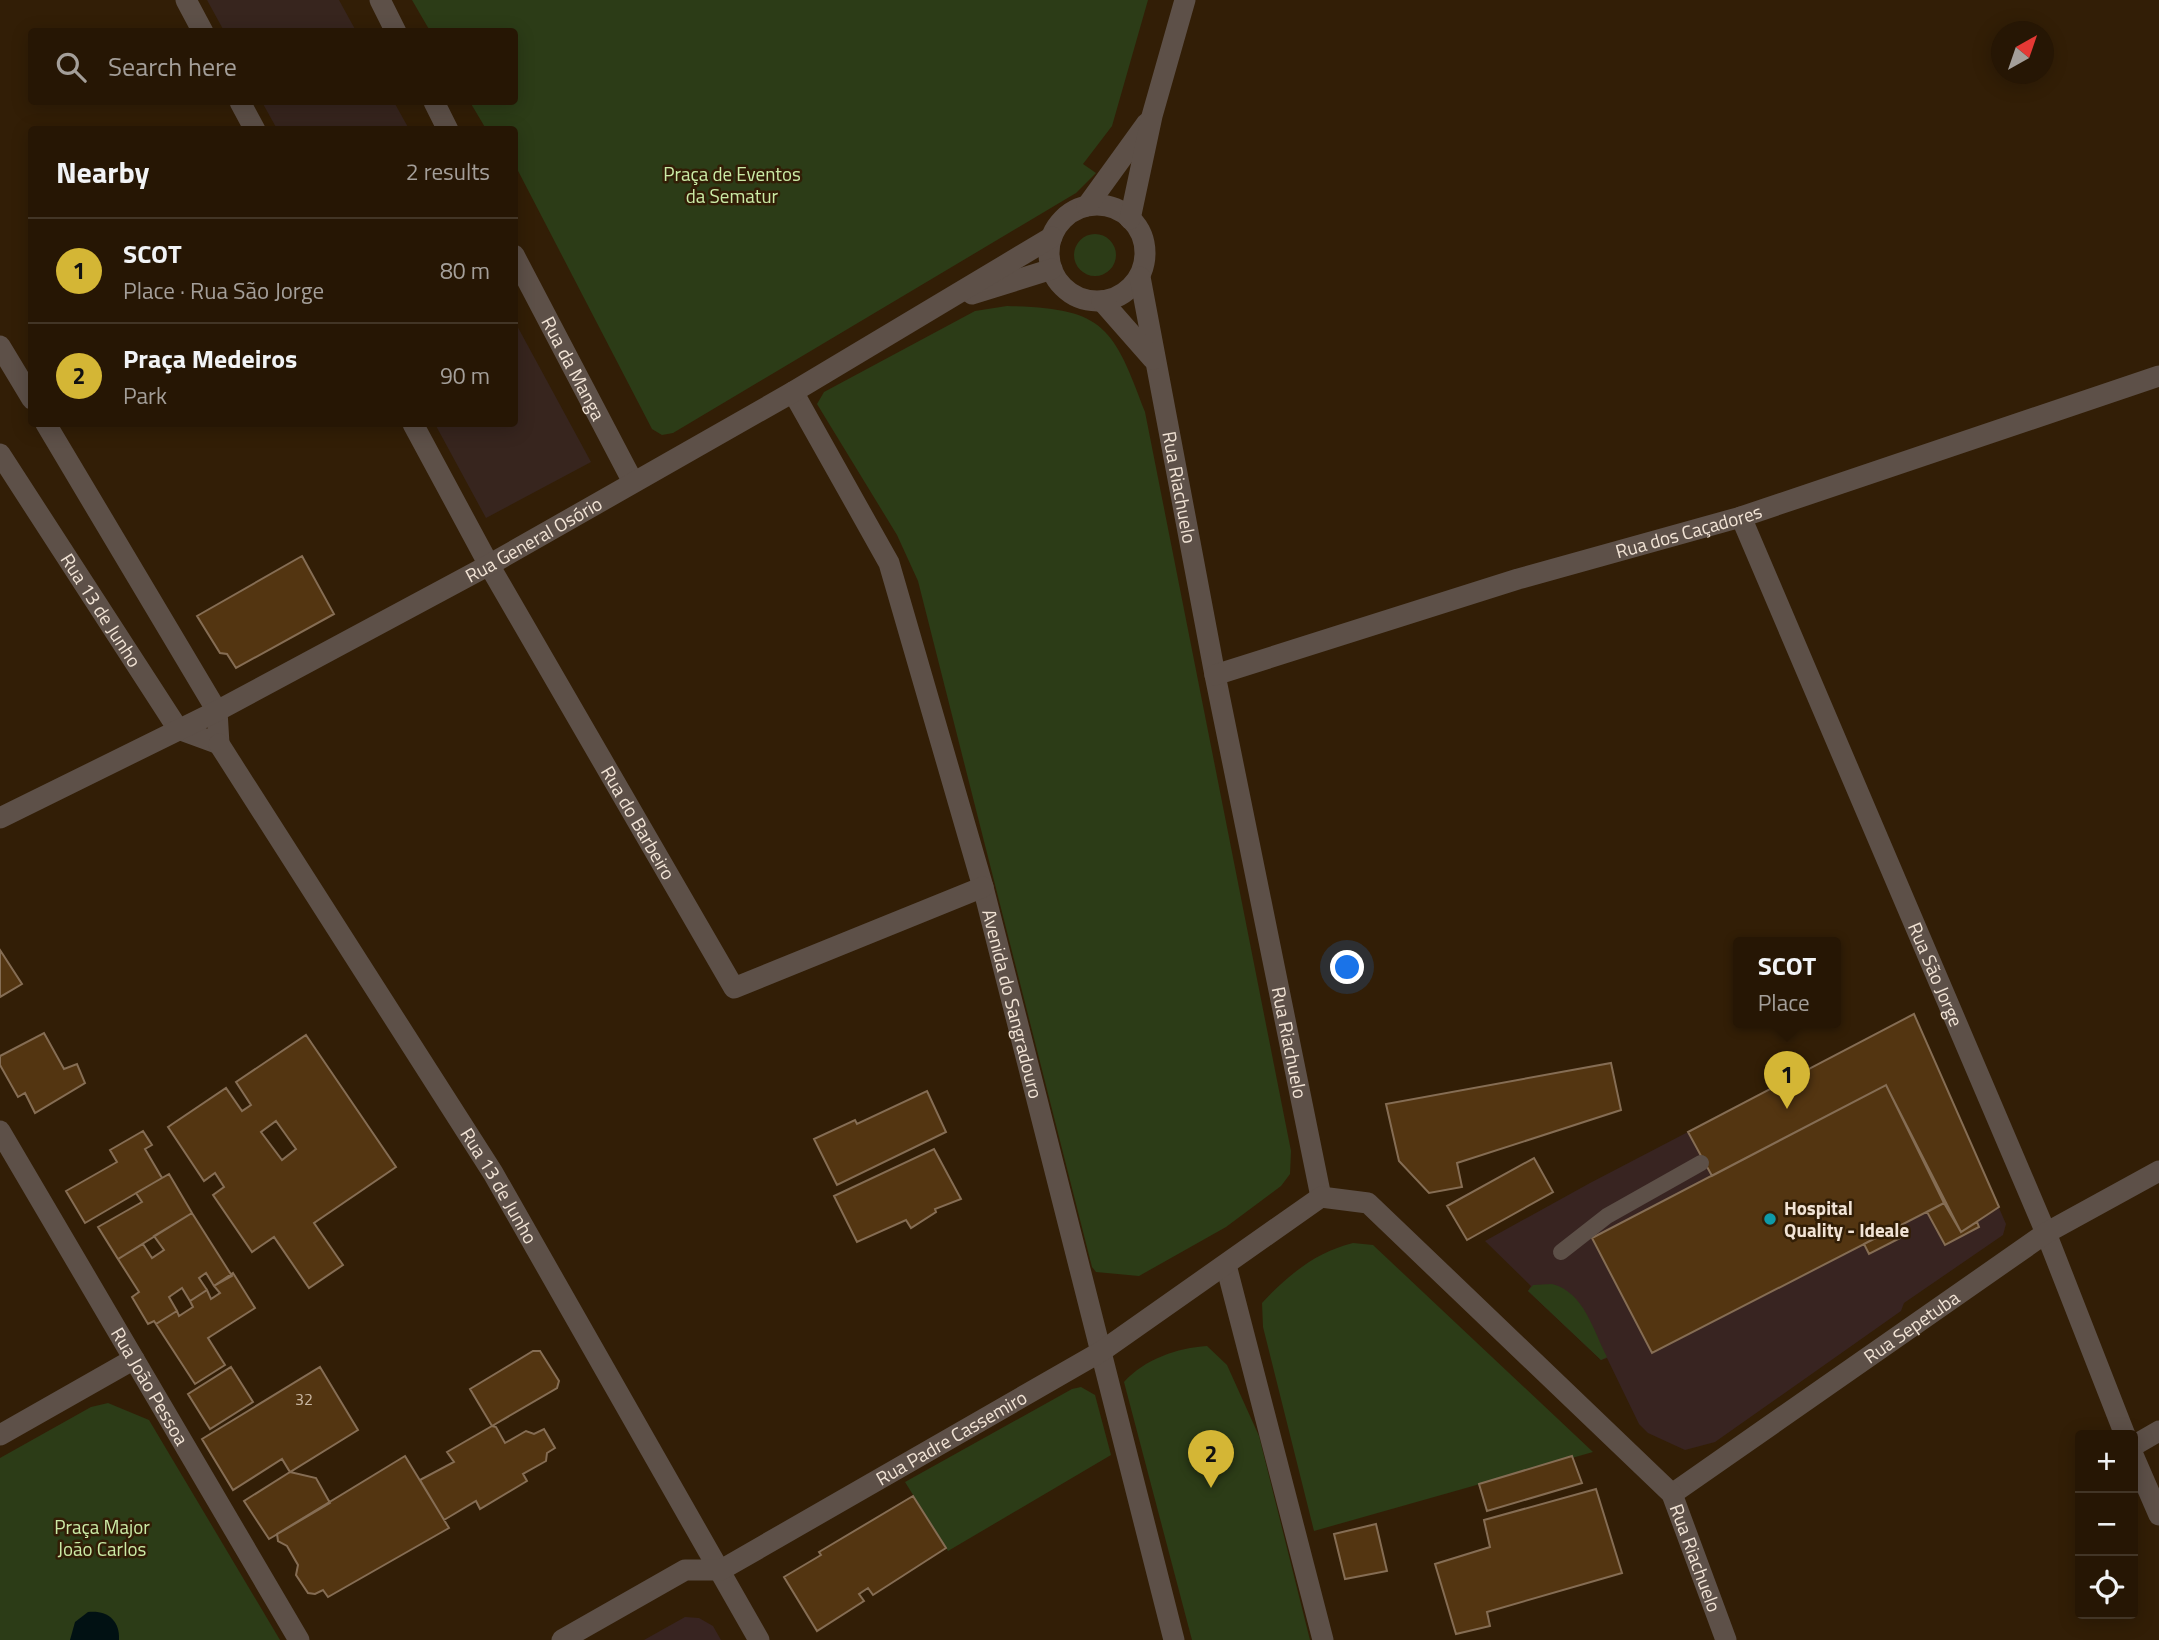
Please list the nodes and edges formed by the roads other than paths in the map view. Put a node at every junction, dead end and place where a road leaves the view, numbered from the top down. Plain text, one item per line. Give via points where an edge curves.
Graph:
1 (186, 0) edge
2 (380, 0) edge
3 (1185, 0) edge
4 (200, 28) edge
5 (394, 28) edge
6 (242, 105) edge
7 (436, 105) edge
8 (1152, 116) junction
9 (253, 126) edge
10 (447, 126) edge
11 (1087, 206) junction
12 (1130, 219) junction
13 (1052, 237) junction
14 (518, 263) edge
15 (1052, 269) junction
16 (1140, 276) junction
17 (1102, 301) junction
18 (940, 304) junction
19 (0, 346) edge
20 (1155, 360) junction
21 (2159, 376) edge
22 (28, 392) edge
23 (793, 392) junction
24 (48, 427) edge
25 (415, 427) edge
26 (0, 454) edge
27 (633, 482) junction
28 (1741, 517) junction
29 (489, 565) junction
30 (1214, 675) junction
31 (218, 711) junction
32 (178, 729) junction
33 (219, 744) junction
34 (0, 818) edge
35 (983, 887) junction
36 (0, 1131) edge
37 (1701, 1163) dead end
38 (2159, 1171) edge
39 (1321, 1197) junction
40 (2046, 1233) junction
41 (1561, 1252) dead end
42 (1226, 1265) junction
43 (1102, 1351) junction
44 (134, 1359) junction
45 (2123, 1430) edge
46 (2159, 1431) edge
47 (0, 1435) edge
48 (2138, 1443) edge
49 (2138, 1467) edge
50 (1672, 1494) junction
51 (2159, 1515) edge
52 (721, 1570) junction
53 (299, 1640) edge
54 (562, 1640) edge
55 (759, 1640) edge
56 (1174, 1640) edge
57 (1323, 1640) edge
58 (1726, 1640) edge

1 - 4 street
2 - 5 street
3 - 8 street
6 - 9 street
7 - 10 street
8 - 11 street
8 - 12 street
11 - 12 street via 1118,210
11 - 13 street via 1060,223
12 - 16 street via 1145,246
13 - 15 street
13 - 18 street, Rua General Osório
14 - 27 street, Rua da Manga
15 - 17 street via 1071,294
15 - 18 street
16 - 17 street via 1117,298
16 - 20 street, Rua Riachuelo
17 - 20 street
18 - 23 street, Rua General Osório
19 - 22 street
20 - 30 street, Rua Riachuelo
21 - 28 street, Rua dos Caçadores
23 - 27 street, Rua General Osório
23 - 35 street, Avenida do Sangradouro via 890,564
24 - 31 street
25 - 29 street, Rua do Barbeiro
26 - 32 street, Rua 13 de Junho
27 - 29 street, Rua General Osório
28 - 30 street, Rua dos Caçadores via 1518,579
28 - 40 street, Rua São Jorge
29 - 31 street, Rua General Osório
29 - 35 street, Rua do Barbeiro via 733,988
30 - 39 street, Rua Riachuelo
31 - 32 street, Rua General Osório
31 - 33 street
32 - 33 street
32 - 34 street, Rua General Osório
33 - 52 street, Rua 13 de Junho via 493,1173
35 - 43 street, Avenida do Sangradouro
36 - 44 street, Rua João Pessoa
37 - 41 lane via 1607,1216
38 - 40 street, Rua Sepetuba
39 - 42 street, Rua Padre Cassemiro
39 - 50 street, Rua Riachuelo via 1368,1203
40 - 45 street, Rua São Jorge
40 - 50 street, Rua Sepetuba
42 - 43 street, Rua Padre Cassemiro
42 - 57 street
43 - 52 street, Rua Padre Cassemiro
43 - 56 street, Avenida do Sangradouro
44 - 47 street
44 - 53 street, Rua João Pessoa
46 - 48 street
49 - 51 street
50 - 58 street, Rua Riachuelo
52 - 54 street, Rua Padre Cassemiro via 685,1570
52 - 55 street, Rua 13 de Junho

